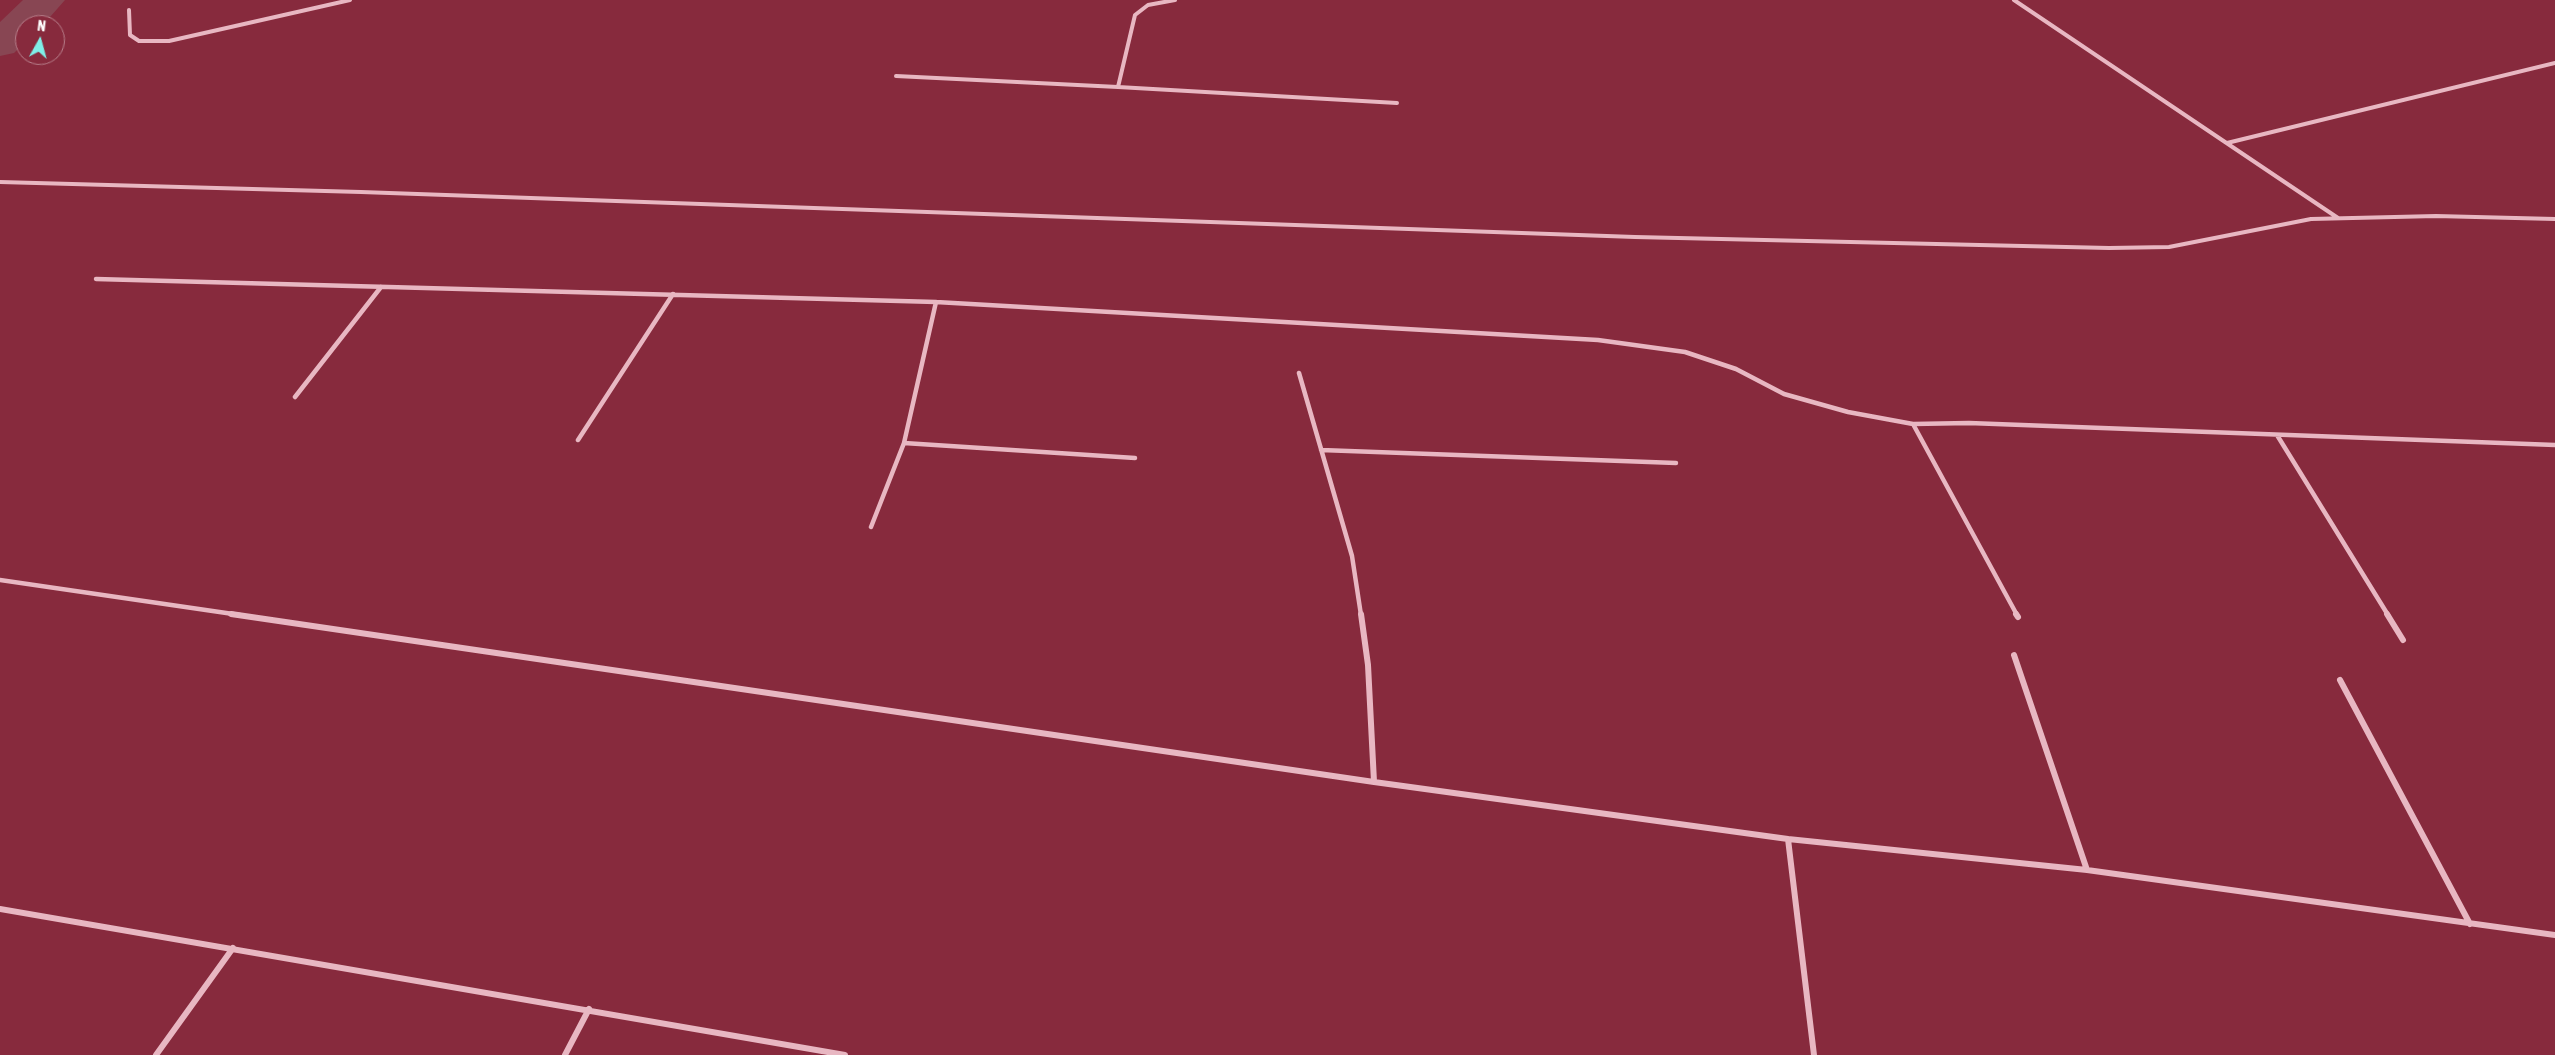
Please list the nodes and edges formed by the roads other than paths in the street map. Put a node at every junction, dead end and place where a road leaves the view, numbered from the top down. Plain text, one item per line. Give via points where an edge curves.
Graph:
1 (350, 0) edge
2 (1174, 0) edge
3 (2014, 0) edge
4 (129, 10) dead end
5 (2555, 63) edge
6 (896, 76) dead end
7 (1118, 87) junction
8 (1397, 104) dead end
9 (2226, 143) junction
10 (0, 182) edge
11 (2338, 218) junction
12 (2555, 219) edge
13 (96, 279) dead end
14 (382, 287) junction
15 (673, 294) junction
16 (936, 302) junction
17 (1299, 373) dead end
18 (295, 398) dead end
19 (1913, 424) junction
20 (2277, 435) junction
21 (578, 440) dead end
22 (904, 443) junction
23 (2555, 445) edge
24 (1321, 450) junction
25 (1135, 458) dead end
26 (1676, 463) dead end
27 (870, 527) dead end
28 (0, 580) edge
29 (2018, 617) dead end
30 (2403, 640) dead end
31 (2014, 655) dead end
32 (2340, 680) dead end
33 (1374, 782) junction
34 (1788, 840) junction
35 (2087, 870) junction
36 (0, 909) edge
37 (2470, 924) junction
38 (2555, 935) edge
39 (233, 948) junction
40 (589, 1009) junction
41 (156, 1055) edge
42 (565, 1055) edge
43 (845, 1055) edge
44 (1814, 1055) edge

1 - 4 street via 169,41 139,41 130,35
2 - 7 street via 1148,5 1135,15
3 - 9 street
5 - 9 street
6 - 7 street
7 - 8 street
9 - 11 street
10 - 11 street via 1635,237 2109,248 2169,247 2311,219
11 - 12 street
13 - 14 street
14 - 15 street
14 - 18 street
15 - 16 street
15 - 21 street
16 - 19 street via 1598,340 1685,352 1736,369 1784,394 1848,412
16 - 22 street
17 - 24 street
19 - 20 street via 1969,423
19 - 29 street
20 - 23 street
20 - 30 street
22 - 25 street
22 - 27 street
24 - 26 street
24 - 33 street via 1352,556 1368,665
28 - 33 street
31 - 35 street
32 - 37 street
33 - 34 street
34 - 35 street
34 - 44 street
35 - 37 street
36 - 39 street
37 - 38 street
39 - 40 street
39 - 41 street
40 - 42 street
40 - 43 street

